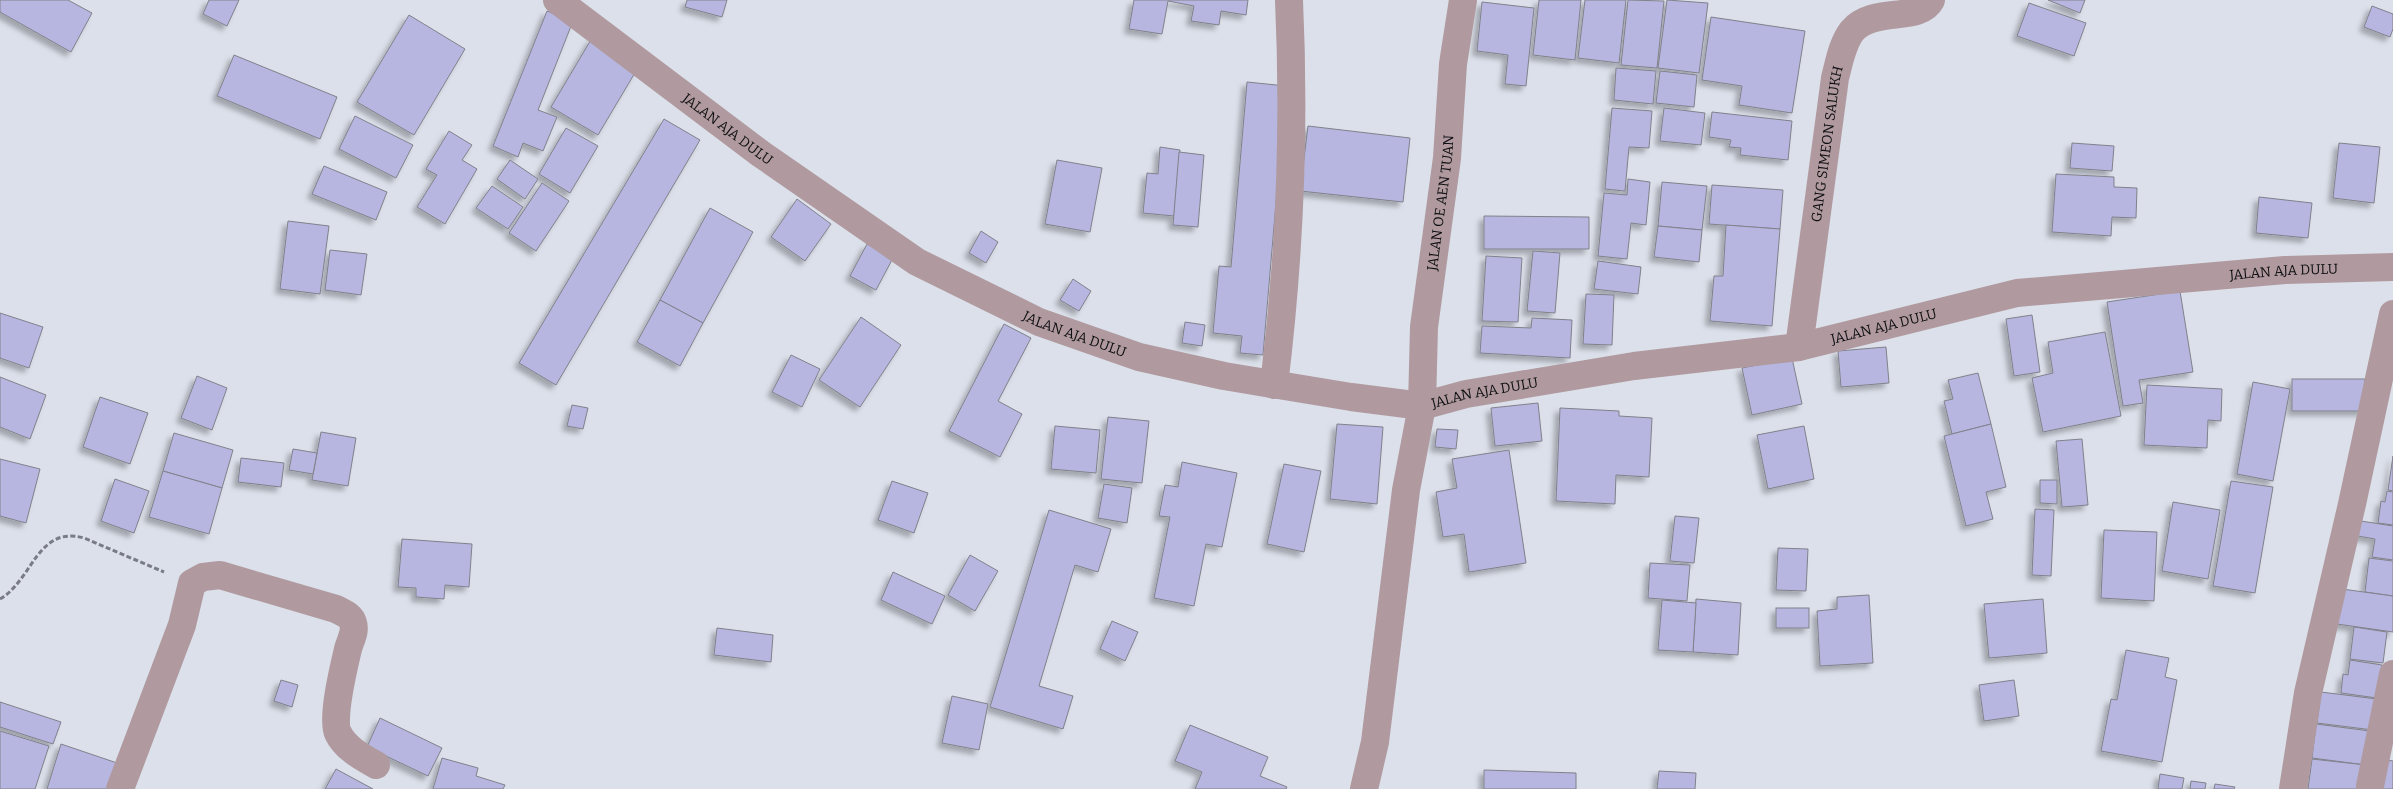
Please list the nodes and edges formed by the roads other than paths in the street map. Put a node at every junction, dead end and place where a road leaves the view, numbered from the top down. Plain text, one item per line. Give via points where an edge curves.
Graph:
1 (557, 0) edge
2 (1290, 0) edge
3 (1463, 0) edge
4 (1931, 0) edge
5 (2393, 267) edge
6 (2393, 314) edge
7 (1799, 346) junction
8 (1274, 384) junction
9 (1422, 406) junction
10 (2393, 674) edge
11 (376, 765) dead end
12 (2370, 786) dead end
13 (120, 789) edge
14 (1364, 789) edge
15 (2293, 789) edge

1 - 8 street, JALAN AJA DULU via 761,154 917,262 1039,322 1139,357
2 - 8 street via 1293,92 1289,232 1286,289
3 - 9 street, JALAN OE AEN TUAN via 1453,64 1447,158 1424,327
4 - 7 street, GANG SIMEON SALUKH via 1915,12 1869,19 1853,30 1846,40 1835,78
5 - 7 street, JALAN AJA DULU via 2285,270 2017,293
6 - 15 street via 2308,693
7 - 9 street, JALAN AJA DULU via 1634,366 1466,394
8 - 9 street, JALAN AJA DULU
9 - 14 street, JALAN OE AEN TUAN via 1406,490 1374,742
10 - 12 street
11 - 13 street via 347,746 337,732 336,716 354,624 350,617 336,609 220,574 192,583 182,626

